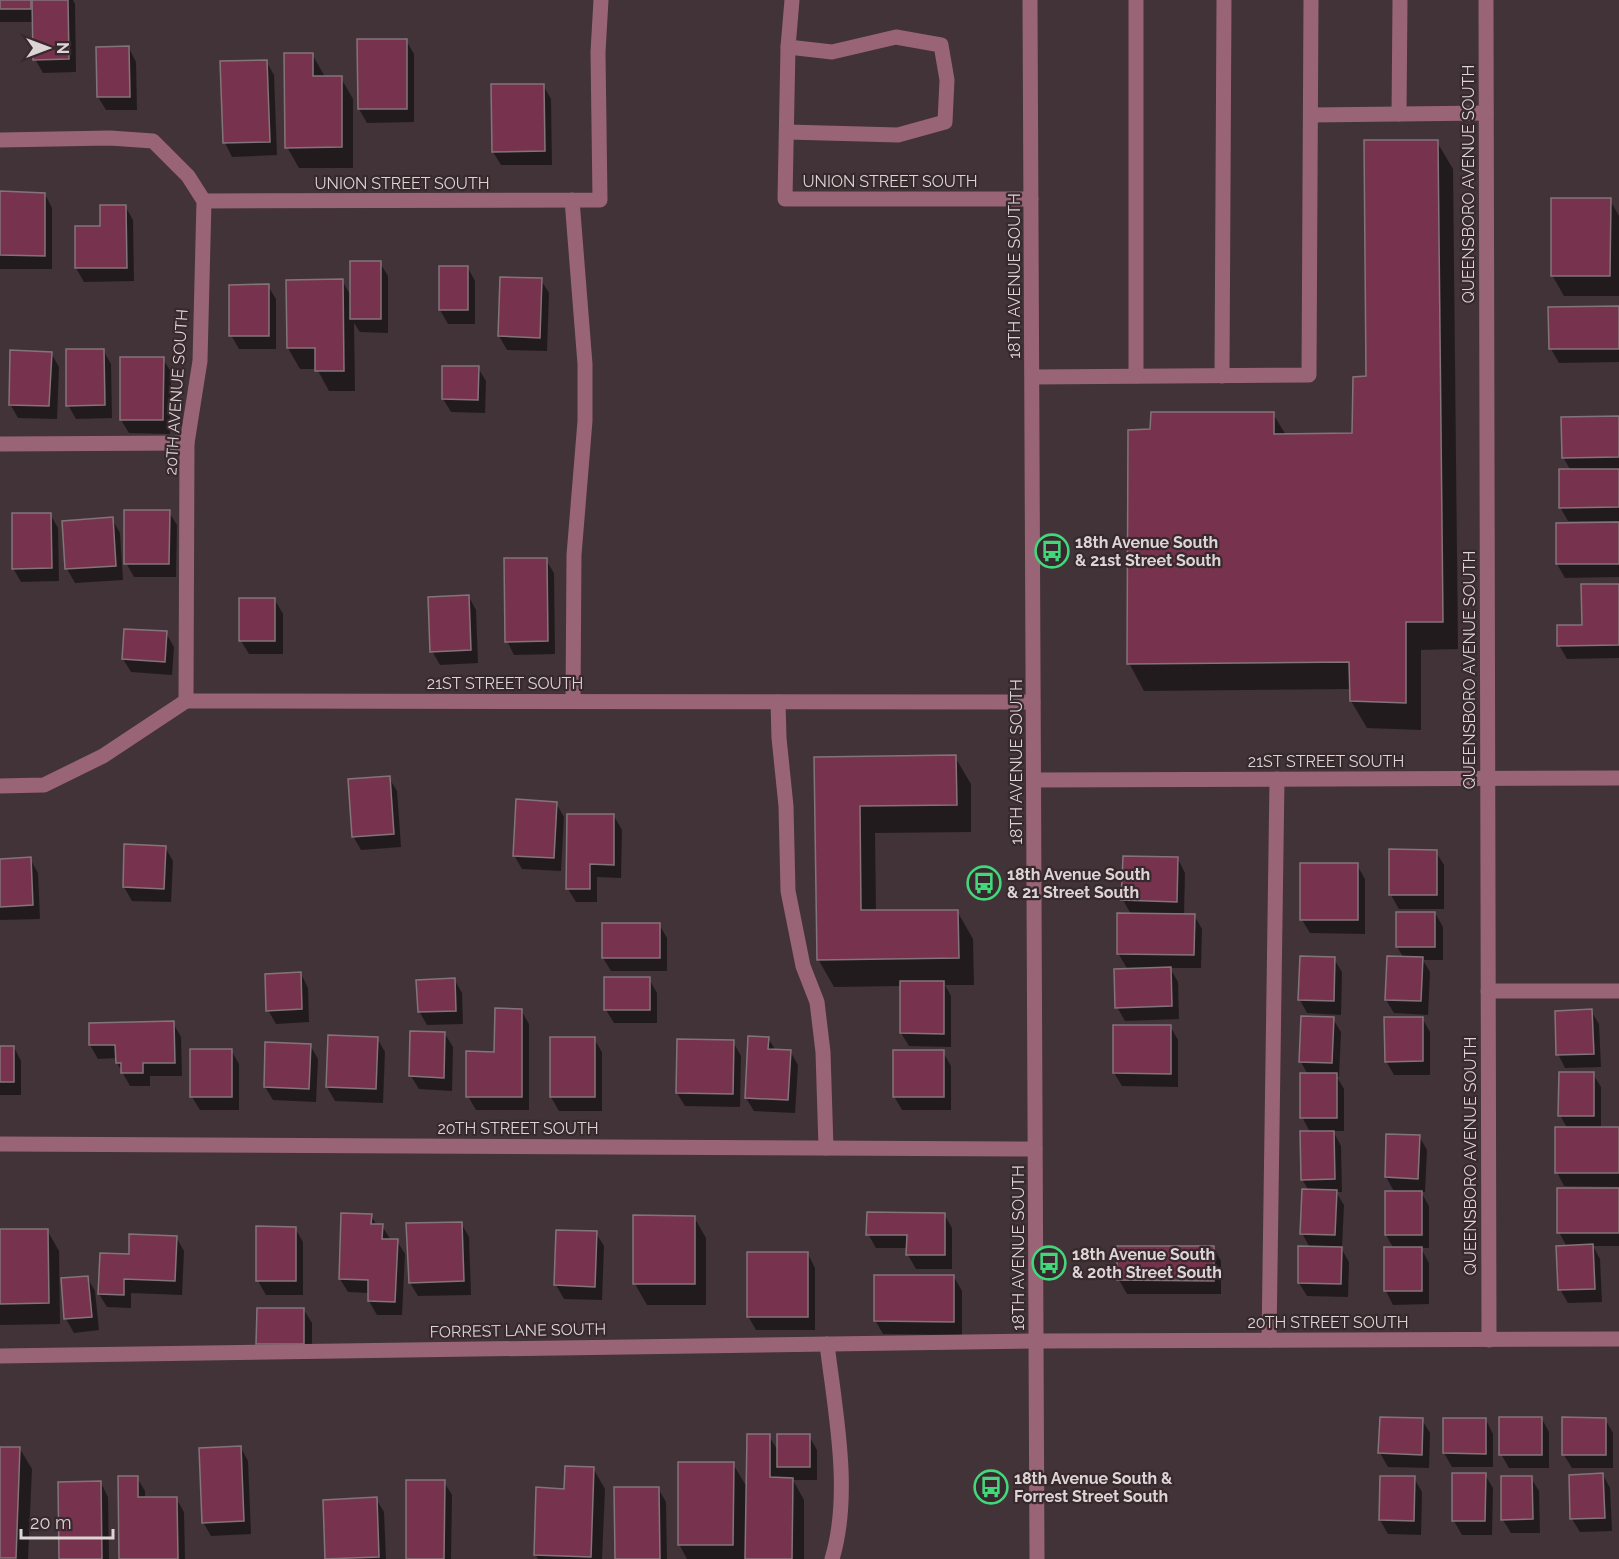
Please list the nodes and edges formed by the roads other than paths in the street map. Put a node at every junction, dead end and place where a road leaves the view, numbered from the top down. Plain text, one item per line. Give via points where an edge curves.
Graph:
1 (601, 0) edge
2 (792, 0) edge
3 (1030, 0) edge
4 (1136, 0) edge
5 (1224, 0) edge
6 (1311, 0) edge
7 (1400, 0) edge
8 (1486, 0) edge
9 (788, 47) junction
10 (1486, 112) junction
11 (1399, 114) junction
12 (1311, 115) junction
13 (786, 132) junction
14 (0, 140) edge
15 (1031, 199) junction
16 (572, 200) junction
17 (204, 201) junction
18 (1033, 376) junction
19 (1136, 376) junction
20 (1222, 376) junction
21 (188, 443) junction
22 (0, 444) edge
23 (186, 701) junction
24 (573, 701) junction
25 (778, 702) junction
26 (1033, 702) junction
27 (1487, 778) junction
28 (1619, 778) edge
29 (1277, 779) junction
30 (1034, 780) junction
31 (0, 786) edge
32 (1619, 991) edge
33 (1488, 992) junction
34 (0, 1144) edge
35 (826, 1148) junction
36 (1035, 1149) junction
37 (1269, 1340) junction
38 (1489, 1340) junction
39 (1619, 1340) edge
40 (1036, 1341) junction
41 (827, 1344) junction
42 (0, 1356) edge
43 (832, 1559) edge
44 (1037, 1559) edge

1 - 16 street, UNION STREET SOUTH via 600,200
2 - 9 street
3 - 15 street, 18TH AVENUE SOUTH
4 - 19 street
5 - 20 street
6 - 12 street
7 - 11 street
8 - 10 street, QUEENSBORO AVENUE SOUTH
9 - 13 street
9 - 13 street via 832,52 896,37 941,45 947,80 945,122 898,135
10 - 11 street
10 - 27 street, QUEENSBORO AVENUE SOUTH
11 - 12 street
12 - 20 street via 1309,375
13 - 15 street, UNION STREET SOUTH via 785,200
14 - 17 street via 153,141 188,176
15 - 18 street, 18TH AVENUE SOUTH
16 - 17 street, UNION STREET SOUTH
16 - 24 street via 585,364 585,421 574,555
17 - 21 street, 20TH AVENUE SOUTH via 200,361
18 - 19 street
18 - 26 street, 18TH AVENUE SOUTH
19 - 20 street
21 - 22 street
21 - 23 street, 20TH AVENUE SOUTH
23 - 24 street, 21ST STREET SOUTH
23 - 31 street via 103,756 44,785
24 - 25 street, 21ST STREET SOUTH
25 - 26 street, 21ST STREET SOUTH
25 - 35 street via 788,891 803,966 817,1002
26 - 30 street, 18TH AVENUE SOUTH
27 - 28 street, 21ST STREET SOUTH
27 - 29 street, 21ST STREET SOUTH
27 - 33 street, QUEENSBORO AVENUE SOUTH
29 - 30 street, 21ST STREET SOUTH
29 - 37 street
30 - 36 street, 18TH AVENUE SOUTH
32 - 33 street
33 - 38 street, QUEENSBORO AVENUE SOUTH
34 - 35 street, 20TH STREET SOUTH
35 - 36 street, 20TH STREET SOUTH
36 - 40 street, 18TH AVENUE SOUTH
37 - 38 street, 20TH STREET SOUTH
37 - 40 street, 20TH STREET SOUTH
38 - 39 street, 20TH STREET SOUTH
40 - 41 street, FORREST LANE SOUTH
40 - 44 street, 18TH AVENUE SOUTH
41 - 42 street, FORREST LANE SOUTH
41 - 43 street via 840,1449 840,1511

